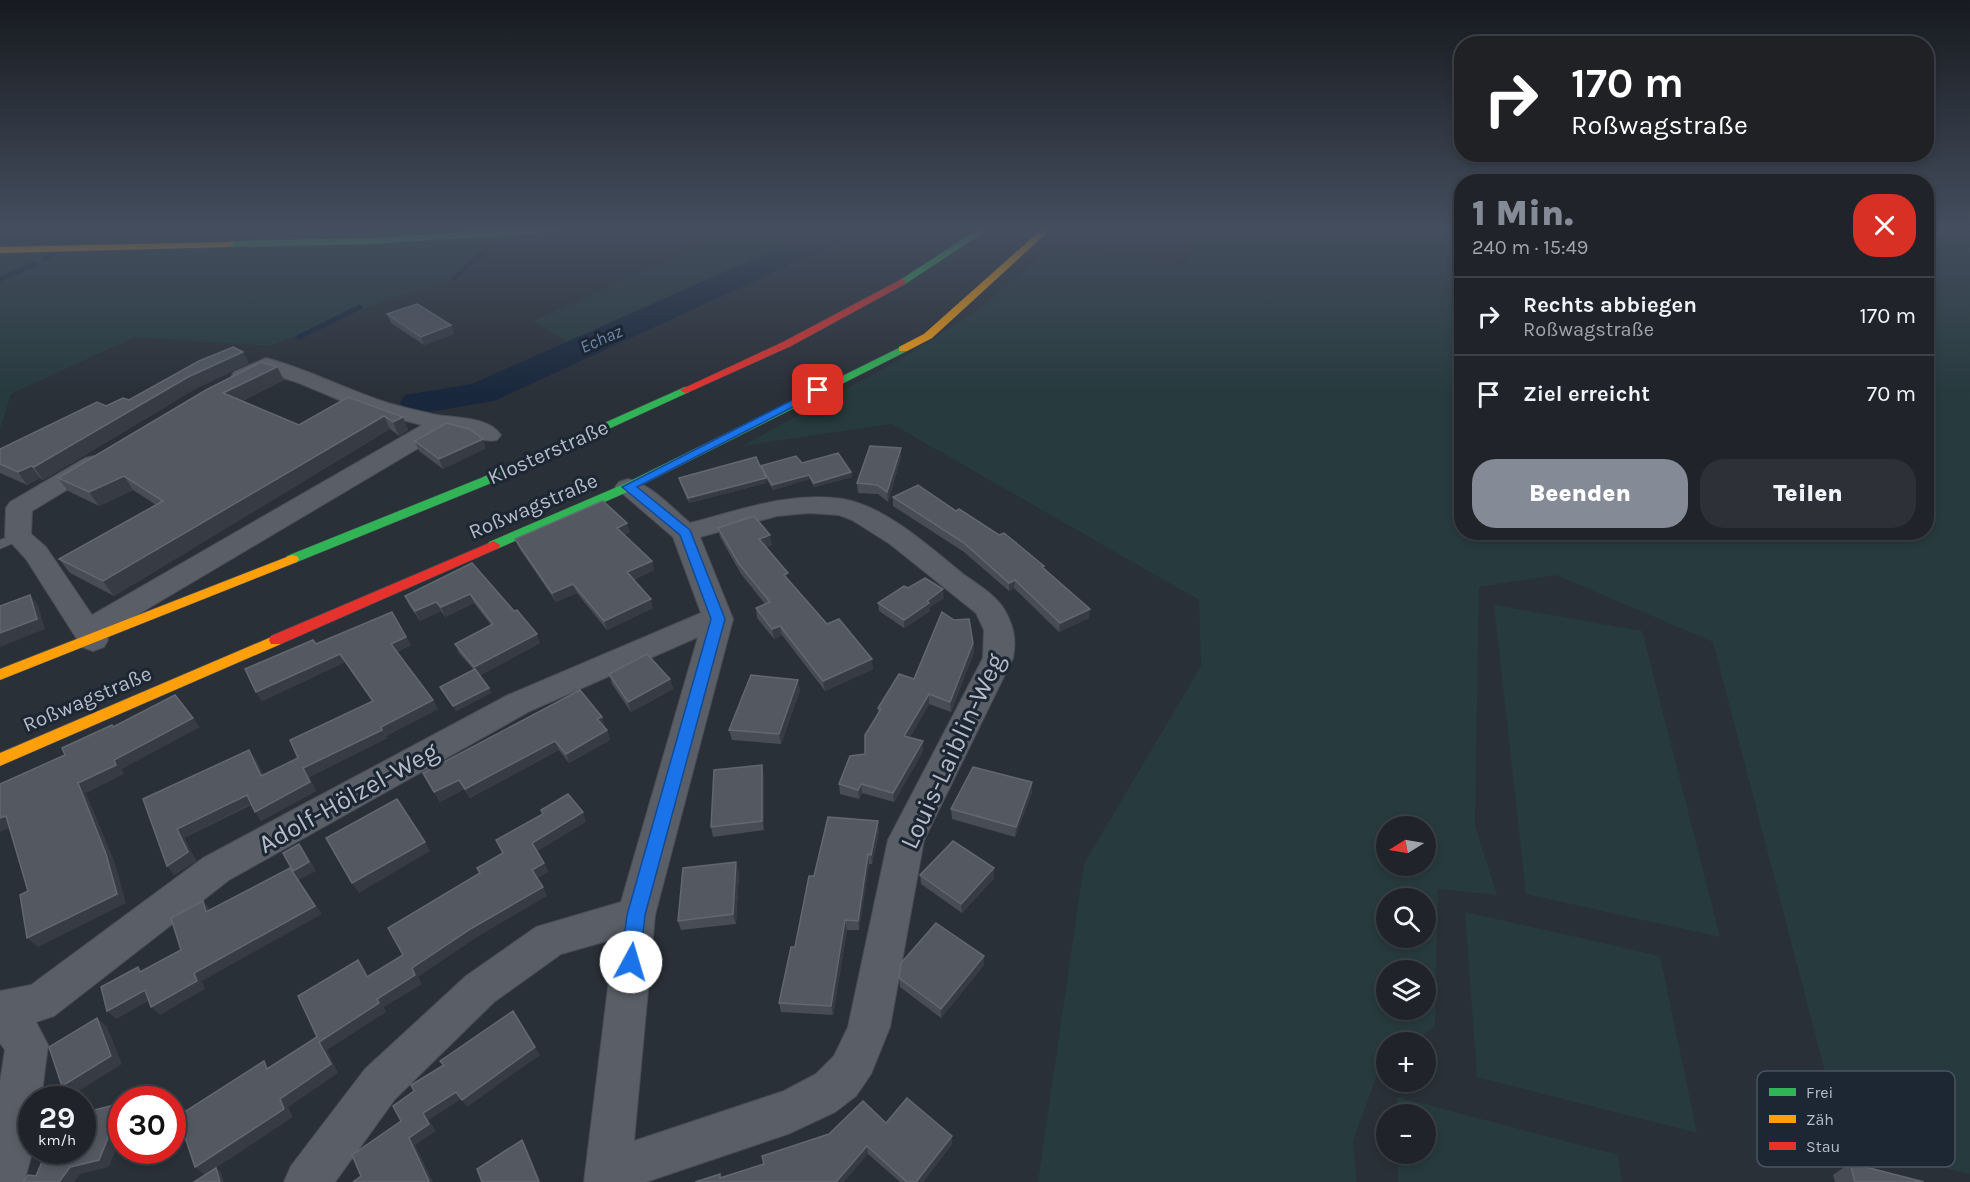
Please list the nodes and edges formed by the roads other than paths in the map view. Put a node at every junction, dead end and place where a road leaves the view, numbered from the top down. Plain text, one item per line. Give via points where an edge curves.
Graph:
1 (897, 284) edge
2 (986, 284) edge
3 (225, 385) edge
4 (445, 422) junction
5 (489, 435) dead end
6 (110, 453) edge
7 (628, 487) junction
8 (686, 533) junction
9 (9, 540) edge
10 (718, 619) junction
11 (90, 635) junction
12 (0, 675) edge
13 (0, 760) edge
14 (636, 915) junction
15 (0, 1011) edge
16 (608, 1177) edge
17 (1, 1182) edge
18 (307, 1182) edge

1 - 11 main road, Klosterstraße via 787,344 485,481
2 - 7 main road, Roßwagstraße via 928,336
3 - 4 street, Klosterstraße via 266,365 324,390
4 - 5 street, Klosterstraße via 461,423
4 - 11 street
6 - 9 street via 19,508
7 - 8 street
7 - 13 main road, Roßwagstraße
8 - 10 street
8 - 16 street, Louis-Laiblin-Weg via 776,508 826,505 852,510 900,538 986,606 1000,629 1002,643 906,840 869,1027 860,1055 843,1082 815,1101 788,1112
9 - 11 street via 36,553
10 - 14 street
10 - 15 street, Adolf-Hölzel-Weg via 519,703 216,869 40,1002
11 - 12 main road, Klosterstraße
14 - 16 street
14 - 18 street via 550,940 480,989 380,1084
15 - 17 street, Adolf-Hölzel-Weg via 27,1045 12,1146

